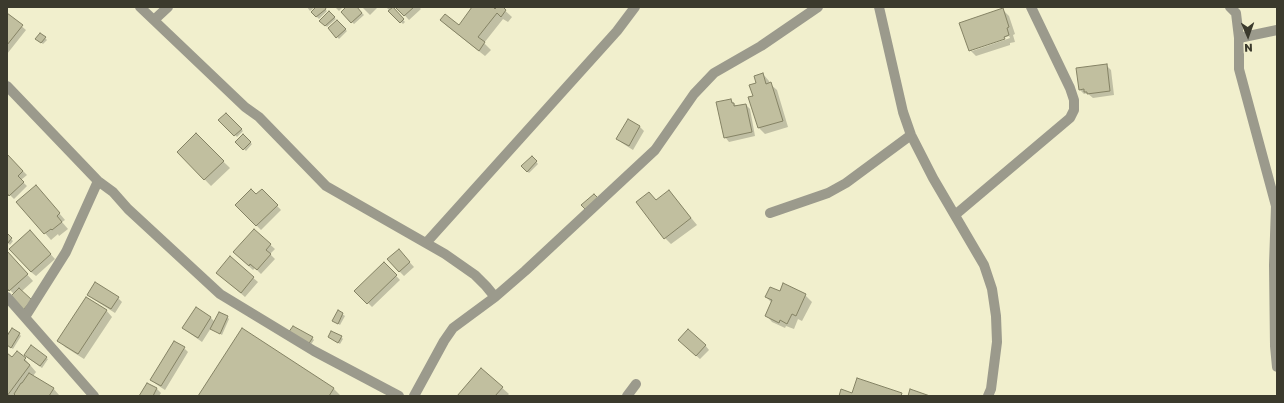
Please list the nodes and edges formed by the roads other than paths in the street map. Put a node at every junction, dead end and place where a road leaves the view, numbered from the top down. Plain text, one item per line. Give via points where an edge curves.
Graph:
1 (140, 7) edge
2 (168, 7) edge
3 (635, 7) edge
4 (818, 7) edge
5 (879, 7) edge
6 (1031, 7) edge
7 (1230, 7) edge
8 (154, 20) junction
9 (1277, 30) edge
10 (1239, 38) junction
11 (7, 86) edge
12 (911, 135) junction
13 (98, 181) junction
14 (770, 213) dead end
15 (955, 215) junction
16 (426, 243) junction
17 (7, 297) edge
18 (495, 297) junction
19 (25, 317) junction
20 (1277, 367) edge
21 (636, 384) dead end
22 (94, 396) edge
23 (399, 396) edge
24 (414, 396) edge
25 (627, 396) edge
26 (988, 396) edge

1 - 8 street
2 - 8 street
3 - 16 street
4 - 18 street via 761,46 714,73 694,94 655,150
5 - 12 street via 903,112
6 - 15 street via 1070,88 1074,110 1070,118
7 - 10 street via 1236,13
8 - 16 street via 245,107 259,117 326,186
9 - 10 street
10 - 20 street via 1239,69 1276,206 1274,265
11 - 13 street
12 - 14 street via 846,183 828,193
12 - 15 street
13 - 19 street via 66,252
13 - 23 street via 113,192 220,294 314,351
15 - 26 street via 984,265 992,290 997,342
16 - 18 street via 475,275
17 - 19 street
18 - 24 street via 453,328
19 - 22 street
21 - 25 street

